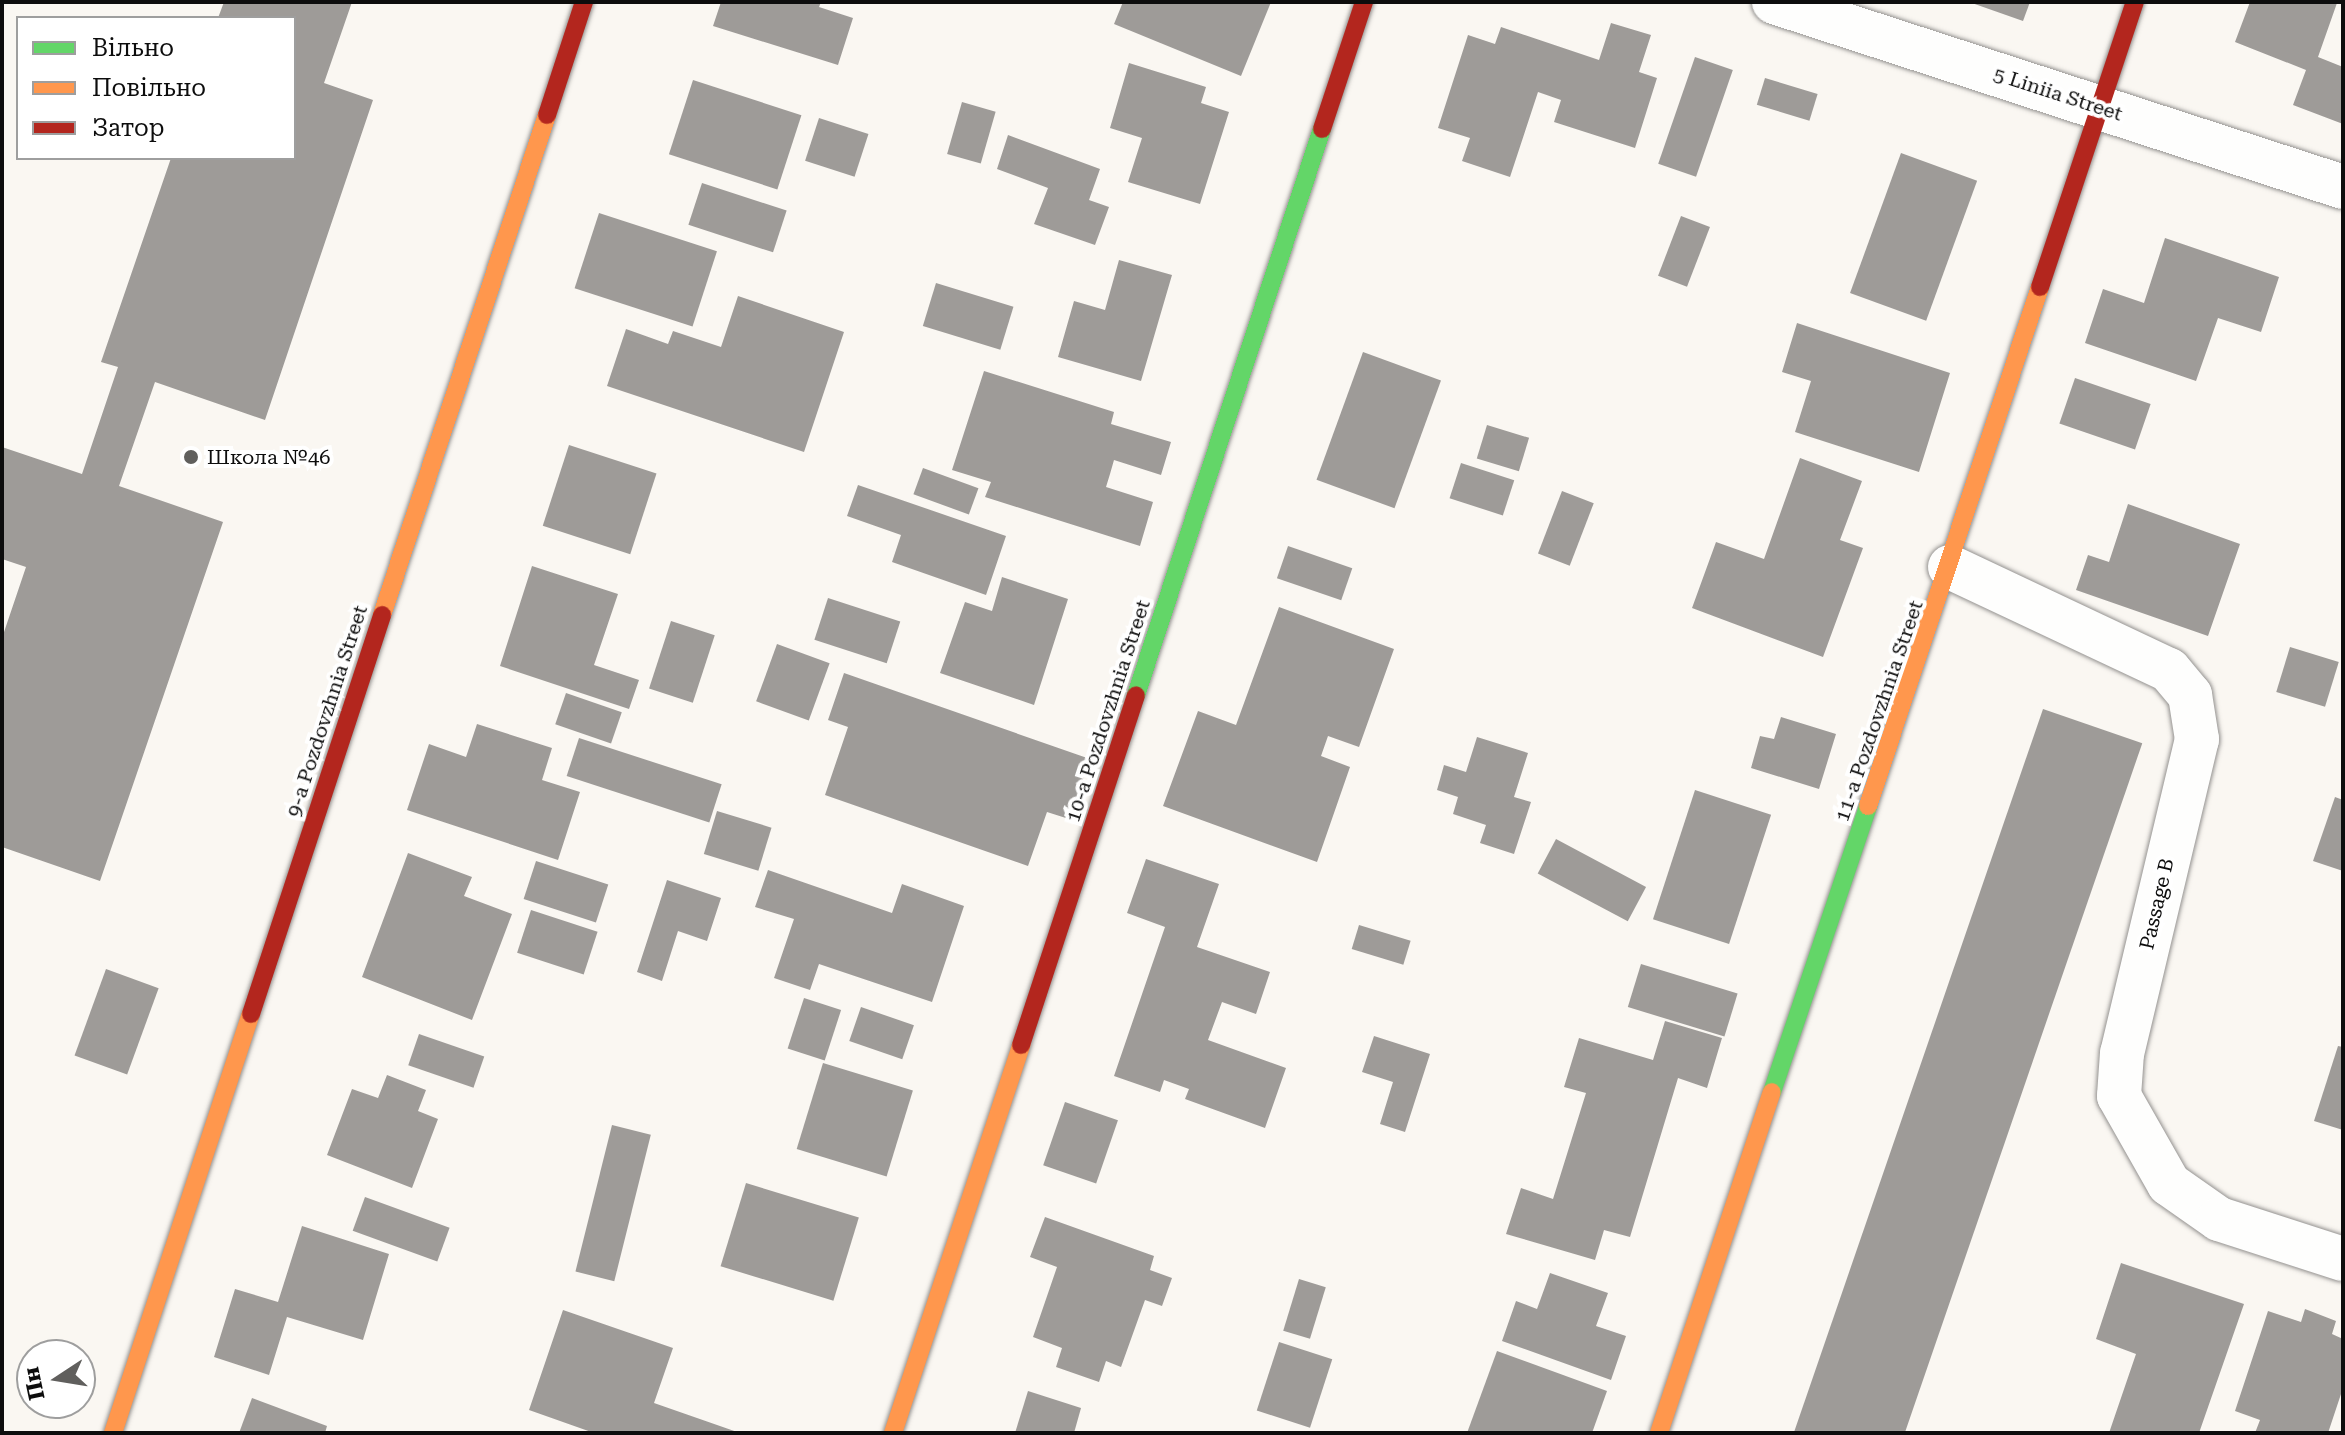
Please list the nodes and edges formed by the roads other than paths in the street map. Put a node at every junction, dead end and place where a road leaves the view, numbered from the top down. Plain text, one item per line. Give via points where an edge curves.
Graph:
1 (584, 2) edge
2 (1364, 2) edge
3 (1774, 2) edge
4 (2135, 2) edge
5 (2099, 107) junction
6 (2343, 187) edge
7 (1950, 567) junction
8 (2343, 1259) edge
9 (113, 1433) edge
10 (893, 1433) edge
11 (1659, 1433) edge

1 - 9 street, 9-a Pozdovzhnia Street
2 - 10 street, 10-a Pozdovzhnia Street
3 - 5 street, 5 Liniia Street
4 - 5 street, 11-a Pozdovzhnia Street
5 - 6 street, 5 Liniia Street
5 - 7 street, 11-a Pozdovzhnia Street
7 - 8 street, Passage B via 2169,670 2190,695 2197,739 2122,1053 2119,1096 2169,1184 2219,1219
7 - 11 street, 11-a Pozdovzhnia Street

